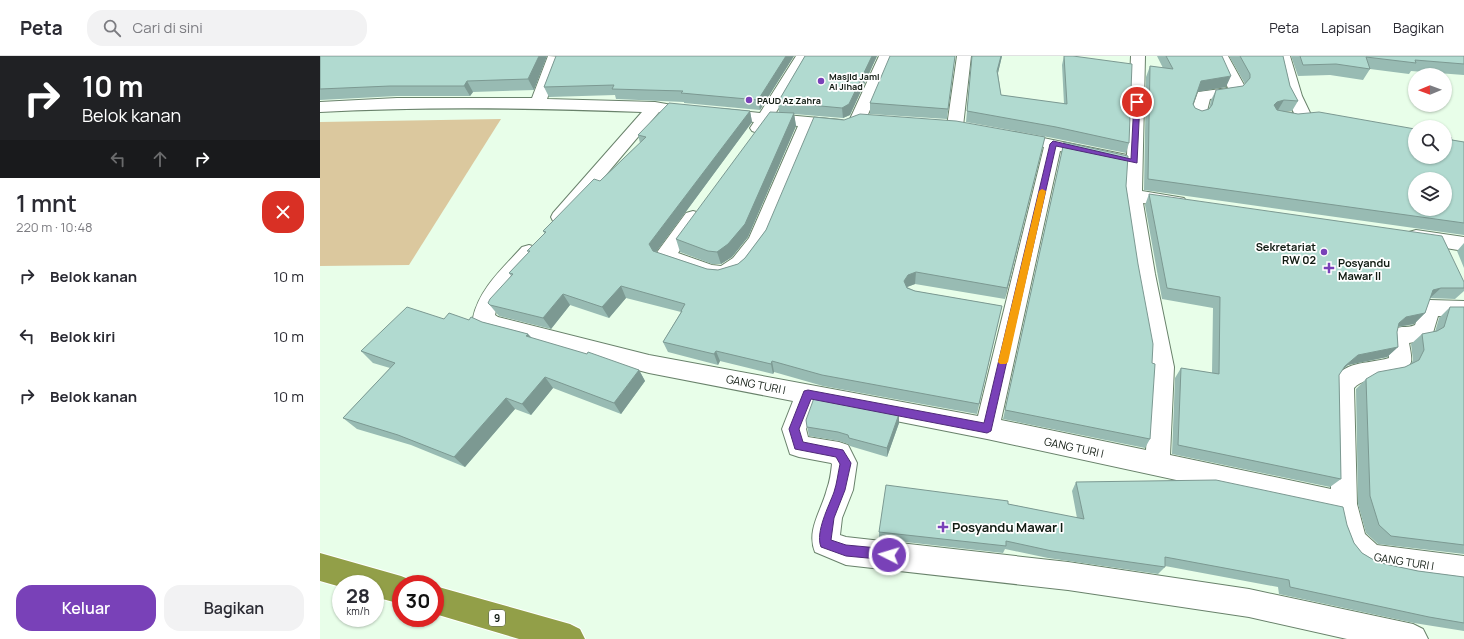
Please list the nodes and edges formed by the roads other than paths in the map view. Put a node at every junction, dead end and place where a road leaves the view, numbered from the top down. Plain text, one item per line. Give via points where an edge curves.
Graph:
1 (803, 56) edge
2 (886, 56) edge
3 (964, 56) edge
4 (1138, 56) edge
5 (1221, 56) edge
6 (1283, 56) edge
7 (555, 57) edge
8 (538, 103) junction
9 (320, 107) edge
10 (655, 107) junction
11 (679, 110) edge
12 (710, 113) edge
13 (1198, 115) edge
14 (1278, 117) edge
15 (766, 118) junction
16 (808, 122) junction
17 (955, 127) edge
18 (1001, 134) edge
19 (747, 143) edge
20 (1053, 144) junction
21 (1135, 162) junction
22 (1133, 196) junction
23 (1195, 205) edge
24 (702, 206) edge
25 (1402, 235) edge
26 (1440, 240) junction
27 (1464, 244) edge
28 (1449, 260) edge
29 (1464, 309) edge
30 (808, 394) junction
31 (987, 428) junction
32 (1156, 465) junction
33 (1344, 504) junction
34 (320, 567) edge
35 (1464, 570) edge
36 (392, 587) edge
37 (444, 603) edge
38 (570, 639) edge
39 (1413, 639) edge

1 - 15 street
2 - 16 street via 865,119 845,125
3 - 17 street
4 - 21 street
5 - 13 street via 1236,88 1233,92 1203,95
6 - 14 street via 1294,96 1306,119
7 - 8 street
8 - 9 street via 396,103
8 - 10 street
10 - 11 street
10 - 30 street, GANG TURI I via 494,293 484,312 484,318 508,330 649,364
12 - 15 street
15 - 16 street
15 - 19 street
16 - 24 street via 757,241 733,269 722,273 711,272 665,256
18 - 20 street
20 - 21 street
20 - 31 street via 1007,308
21 - 22 street
22 - 23 street
22 - 32 street via 1163,368
25 - 26 street
26 - 27 street
26 - 28 street
29 - 33 street via 1430,308 1424,330 1398,338 1400,361 1397,364 1350,376 1342,385
30 - 31 street, GANG TURI I
30 - 39 street via 794,429 799,446 839,453 845,463 840,490 829,518 825,543 832,546 846,551 1068,576 1249,603
31 - 32 street, GANG TURI I
32 - 33 street, GANG TURI I
33 - 35 street, GANG TURI I via 1352,540 1367,555
34 - 36 highway
37 - 38 highway, 9

